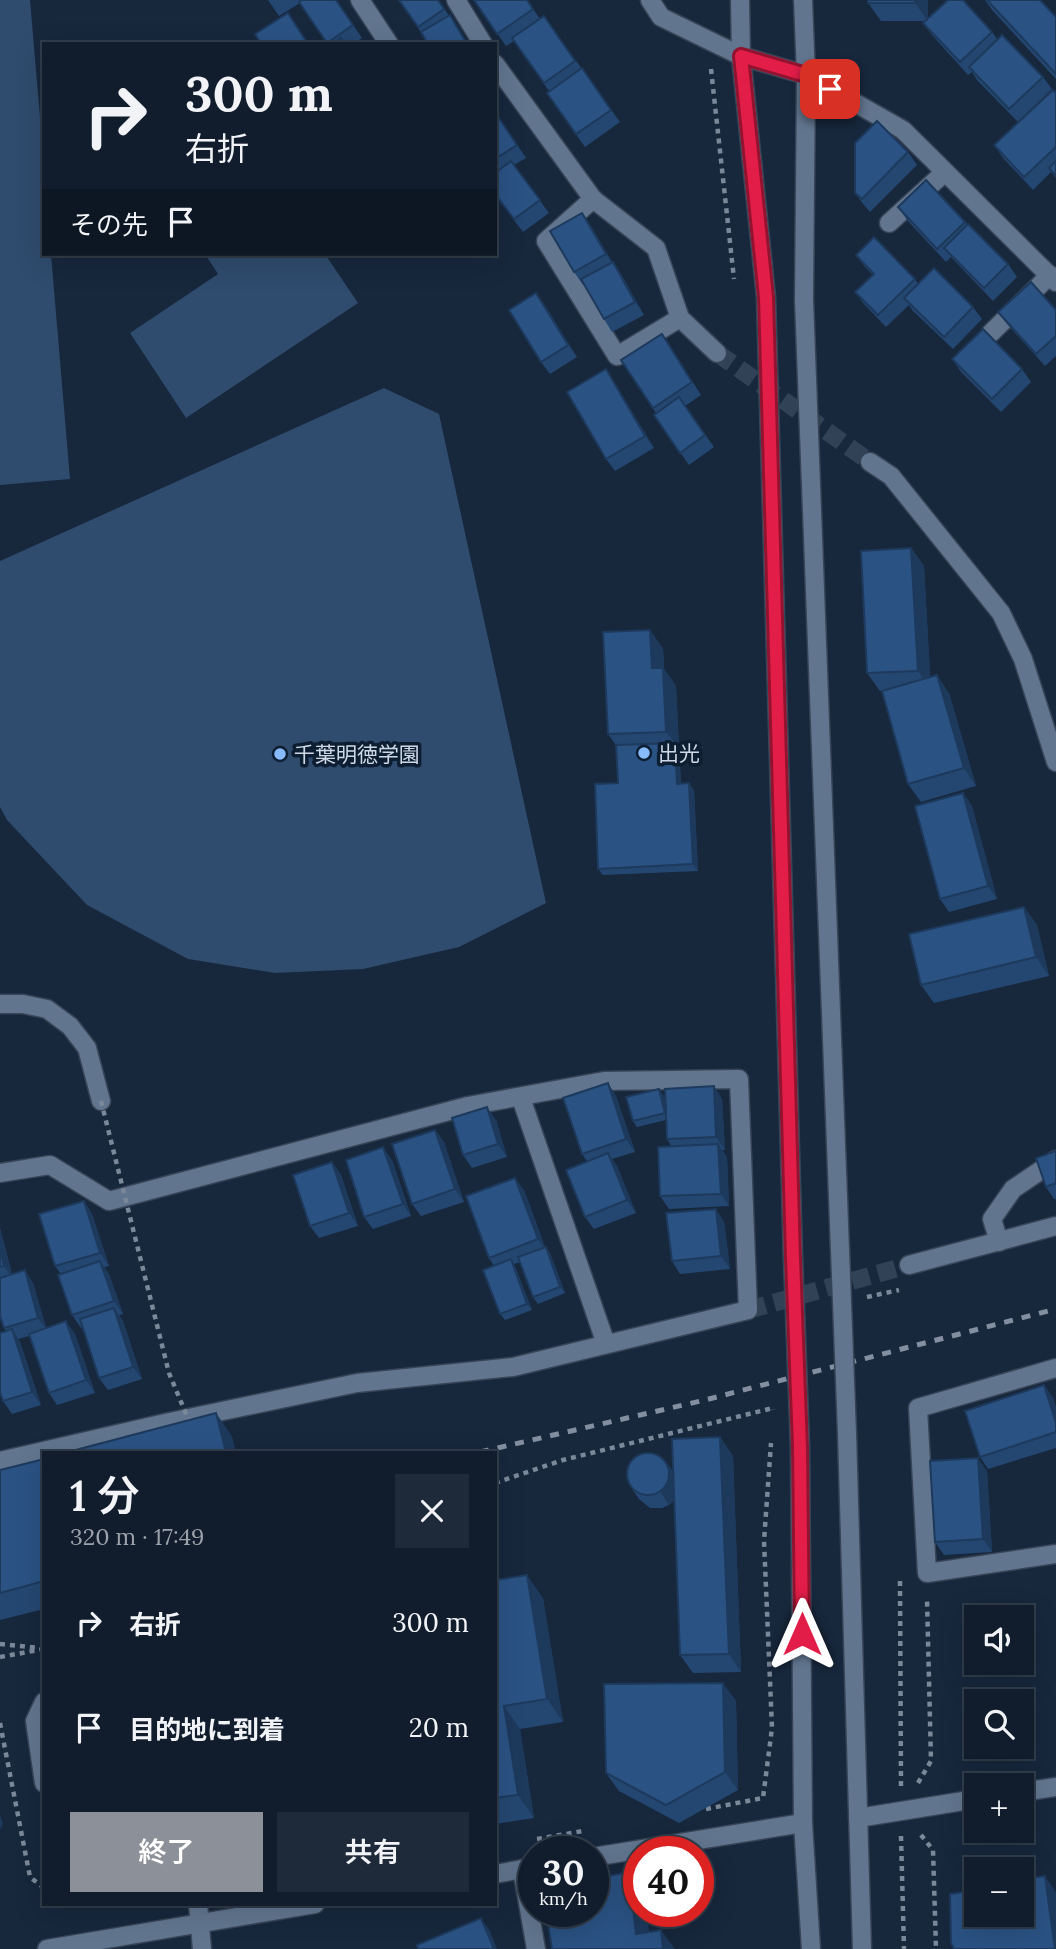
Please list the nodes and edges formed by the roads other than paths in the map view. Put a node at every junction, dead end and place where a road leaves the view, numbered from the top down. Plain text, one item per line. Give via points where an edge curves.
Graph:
1 (360, 0) edge
2 (456, 0) edge
3 (650, 0) edge
4 (740, 0) edge
5 (803, 0) edge
6 (389, 42) edge
7 (482, 42) edge
8 (741, 56) junction
9 (806, 75) junction
10 (498, 77) edge
11 (945, 172) junction
12 (593, 199) junction
13 (890, 223) dead end
14 (1053, 279) edge
15 (680, 318) junction
16 (991, 333) edge
17 (717, 353) tunnel mouth
18 (870, 462) tunnel mouth
19 (1056, 762) edge
20 (0, 1004) edge
21 (521, 1098) junction
22 (102, 1101) road end
23 (1056, 1160) edge
24 (0, 1173) edge
25 (1056, 1226) edge
26 (999, 1242) junction
27 (909, 1265) tunnel mouth
28 (606, 1344) junction
29 (1056, 1368) edge
30 (42, 1451) edge
31 (43, 1451) edge
32 (0, 1461) edge
33 (1056, 1554) edge
34 (42, 1706) edge
35 (42, 1769) edge
36 (1056, 1787) edge
37 (1034, 1790) edge
38 (964, 1801) edge
39 (858, 1818) junction
40 (803, 1823) junction
41 (609, 1854) edge
42 (518, 1870) edge
43 (497, 1874) edge
44 (188, 1906) edge
45 (198, 1906) edge
46 (303, 1906) edge
47 (198, 1924) junction
48 (534, 1927) edge
49 (47, 1949) edge
50 (202, 1949) edge
51 (536, 1949) edge
52 (811, 1949) edge
53 (862, 1949) edge

1 - 6 street
2 - 7 street
3 - 8 street via 662,17
4 - 8 street
5 - 9 street
8 - 9 street
8 - 40 street, bridge via 766,297 800,1447
9 - 11 street via 902,130
9 - 39 street, bridge via 804,300
10 - 12 street
11 - 13 street
11 - 14 street
12 - 15 street via 656,248
12 - 15 street via 546,241 617,356
14 - 16 street
15 - 17 street
18 - 19 street via 891,476 1001,613 1023,659
20 - 22 street via 47,1009 70,1026 87,1048
21 - 24 street via 468,1106 108,1201 50,1165
21 - 28 street
21 - 28 street via 604,1082 739,1079 748,1310
23 - 26 street via 1013,1189 992,1219
25 - 26 street
26 - 27 street
28 - 31 street via 513,1367 358,1382
29 - 33 street via 918,1408 927,1573
30 - 32 street
34 - 35 street via 35,1721
36 - 37 street
38 - 39 street
39 - 53 street
40 - 41 street
40 - 52 street
42 - 43 street
44 - 47 street
45 - 47 street
46 - 47 street
47 - 49 street
47 - 50 street
48 - 51 street

